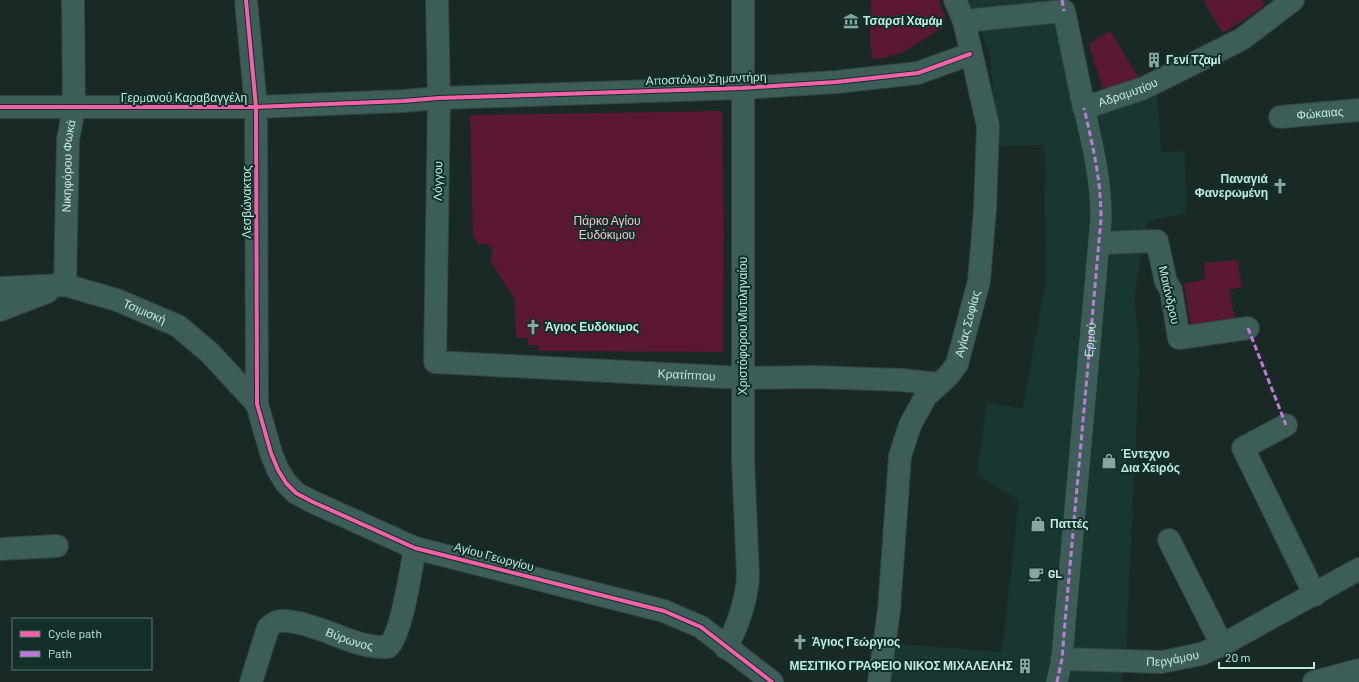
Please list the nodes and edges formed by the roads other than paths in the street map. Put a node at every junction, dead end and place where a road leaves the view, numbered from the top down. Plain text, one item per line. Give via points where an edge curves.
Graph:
1 (73, 0) edge
2 (246, 0) edge
3 (437, 0) edge
4 (743, 0) edge
5 (955, 0) edge
6 (1293, 0) edge
7 (1063, 6) edge
8 (964, 21) junction
9 (970, 54) junction
10 (742, 88) junction
11 (439, 98) junction
12 (0, 107) edge
13 (256, 107) junction
14 (74, 108) junction
15 (1084, 108) junction
16 (1359, 110) edge
17 (1280, 117) dead end
18 (1100, 243) junction
19 (64, 285) junction
20 (0, 288) edge
21 (0, 310) edge
22 (1248, 328) dead end
23 (435, 362) joint
24 (744, 378) junction
25 (937, 384) junction
26 (258, 404) junction
27 (1286, 425) dead end
28 (1169, 540) dead end
29 (57, 546) dead end
30 (415, 548) junction
31 (0, 549) edge
32 (1359, 569) edge
33 (1315, 595) junction
34 (1222, 645) junction
35 (726, 648) junction
36 (1062, 659) junction
37 (1359, 670) edge
38 (251, 682) edge
39 (772, 682) edge
40 (879, 682) edge
41 (1057, 682) edge
42 (1314, 682) edge

1 - 14 street, Νικηφόρου Φωκά
2 - 13 street, Λεσβώνακτος
3 - 11 street, Λόγγου
4 - 10 street, Χριστόφορου Μυτιληναίου
5 - 8 street, Αγίας Σοφίας
6 - 15 street, Αδραμυτίου via 1242,39 1144,88
7 - 8 street
7 - 15 street, Ερμού
8 - 9 street, Αγίας Σοφίας
9 - 10 street, Αποστόλου Σημαντήρη via 918,73 836,82
9 - 25 street, Αγίας Σοφίας via 988,126 986,209 979,281 957,364 948,376
10 - 11 street, Αποστόλου Σημαντήρη
10 - 24 street, Χριστόφορου Μυτιληναίου
11 - 13 street, Γερμανού Καραβαγγέλη via 403,102
11 - 23 street, Λόγγου
12 - 14 street, Γερμανού Καραβαγγέλη
13 - 14 street, Γερμανού Καραβαγγέλη
13 - 26 street, Λεσβώνακτος
14 - 19 street, Νικηφόρου Φωκά via 68,140
15 - 18 street, Ερμού via 1101,190
16 - 17 street, Φώκαιας
18 - 22 street, Μαιάνδρου via 1157,241 1166,282 1171,290 1179,338
18 - 36 street, Ερμού
19 - 20 street, Τσιμισκή
19 - 21 street
19 - 26 street, Τσιμισκή via 117,300 178,326 210,353
23 - 24 street, Κρατίππου
24 - 25 street, Κρατίππου via 902,380
24 - 35 street, Χριστόφορου Μυτιληναίου via 748,591 735,631
25 - 40 street, Αγίας Σοφίας via 917,410 900,456 889,610
26 - 30 street, Αγίου Γεωργίου via 271,453 286,483 296,492
27 - 33 street via 1243,448
28 - 34 street
29 - 31 street
30 - 35 street, Αγίου Γεωργίου via 664,610 701,627
30 - 38 street, Βύρωνος via 394,642 388,647 368,645 316,626 280,621 268,628
32 - 33 street, Περγάμου
33 - 34 street, Περγάμου
34 - 36 street, Περγάμου via 1202,654 1162,662
35 - 39 street, Αγίου Γεωργίου
36 - 41 street, Ερμού
37 - 42 street

